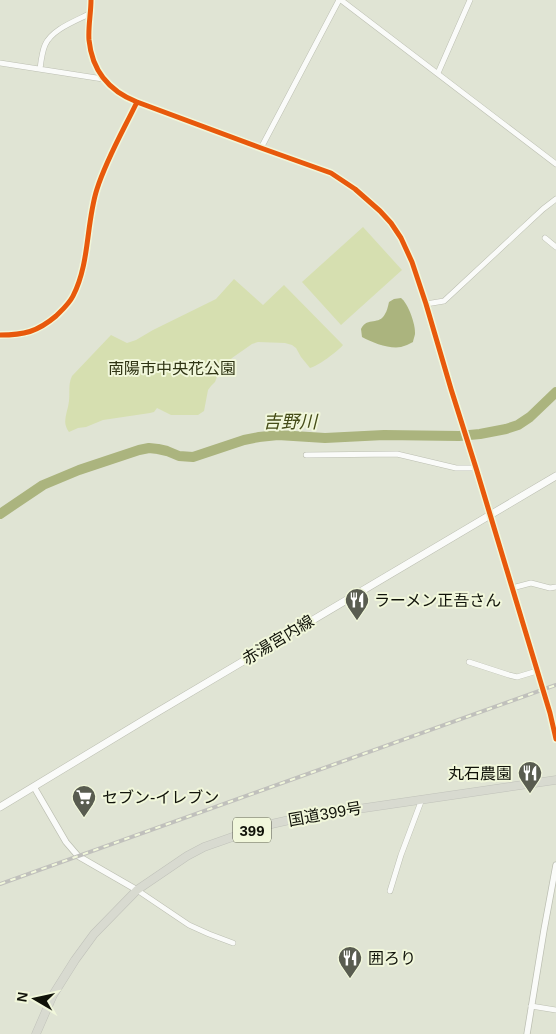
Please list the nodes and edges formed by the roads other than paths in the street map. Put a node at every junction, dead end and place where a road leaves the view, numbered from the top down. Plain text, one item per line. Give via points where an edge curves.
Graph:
1 (90, 0) edge
2 (340, 0) edge
3 (470, 0) edge
4 (91, 13) junction
5 (0, 63) edge
6 (40, 69) junction
7 (438, 74) junction
8 (103, 79) junction
9 (137, 102) junction
10 (261, 148) junction
11 (556, 164) edge
12 (556, 199) edge
13 (545, 238) dead end
14 (556, 247) edge
15 (426, 304) junction
16 (0, 335) edge
17 (306, 455) dead end
18 (476, 468) junction
19 (556, 476) edge
20 (489, 514) junction
21 (556, 587) edge
22 (512, 588) junction
23 (469, 662) dead end
24 (538, 672) junction
25 (556, 739) edge
26 (556, 780) edge
27 (34, 787) junction
28 (422, 799) junction
29 (0, 807) edge
30 (556, 865) edge
31 (137, 890) junction
32 (390, 891) dead end
33 (233, 943) dead end
34 (531, 1006) junction
35 (556, 1010) edge
36 (36, 1034) edge
37 (527, 1034) edge

1 - 4 street
2 - 7 street
2 - 10 street
3 - 7 street
4 - 6 street via 54,32 44,46
4 - 8 street via 89,39 94,61
5 - 6 street
6 - 8 street
7 - 11 street
8 - 9 street via 124,97
9 - 10 street
9 - 16 street via 97,190 81,276 73,297 55,317 33,331
10 - 15 street via 331,173 380,211 400,238 412,262
12 - 15 street via 444,301
13 - 14 street
15 - 18 street
17 - 18 street via 397,454 456,468
18 - 20 street
19 - 20 main road, 赤湯宮内線
20 - 22 street
20 - 27 main road, 赤湯宮内線
21 - 22 street via 531,583
22 - 24 street
23 - 24 street via 508,676
24 - 25 street
26 - 28 highway, 国道399号 / 399
27 - 29 main road, 赤湯宮内線
27 - 31 street via 66,842 78,856
28 - 31 highway, 国道399号 / 399 via 303,816 267,825 204,847
28 - 32 street
30 - 34 street
31 - 33 street via 189,925
31 - 36 highway, 国道399号 / 399 via 94,934 75,960 53,995
34 - 35 street
34 - 37 street

